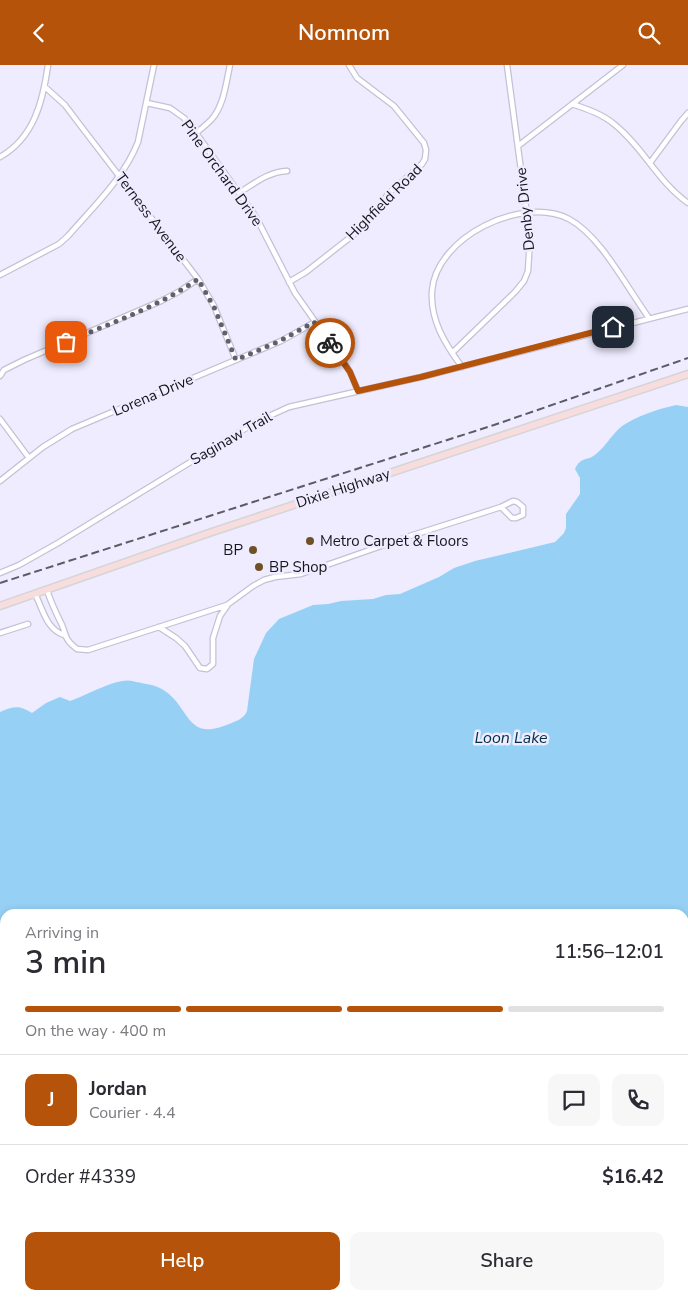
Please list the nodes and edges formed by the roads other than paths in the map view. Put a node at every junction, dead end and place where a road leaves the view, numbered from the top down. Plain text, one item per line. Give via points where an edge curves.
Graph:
1 (48, 65) edge
2 (154, 65) edge
3 (230, 65) edge
4 (349, 65) edge
5 (507, 65) edge
6 (622, 65) edge
7 (45, 87) junction
8 (147, 103) junction
9 (572, 104) junction
10 (688, 113) edge
11 (196, 133) junction
12 (518, 146) junction
13 (0, 157) edge
14 (650, 163) junction
15 (287, 171) dead end
16 (120, 175) junction
17 (239, 193) junction
18 (688, 203) edge
19 (527, 213) junction
20 (0, 275) edge
21 (198, 279) junction
22 (289, 282) junction
23 (688, 309) edge
24 (649, 318) junction
25 (314, 322) junction
26 (452, 353) junction
27 (236, 360) junction
28 (462, 367) junction
29 (688, 374) edge
30 (0, 376) edge
31 (358, 391) junction
32 (0, 419) edge
33 (29, 458) junction
34 (0, 481) edge
35 (501, 507) junction
36 (0, 573) edge
37 (47, 590) junction
38 (35, 594) junction
39 (227, 605) junction
40 (0, 606) edge
41 (28, 624) dead end
42 (159, 627) junction
43 (0, 633) edge
44 (64, 635) junction

1 - 7 street
2 - 8 street
3 - 11 street via 216,113
4 - 22 street, Highfield Road via 362,82 394,106 421,140 426,150 425,159 418,170 388,194 366,225
5 - 12 street, Denby Drive
6 - 9 street
7 - 13 street via 27,134 12,151
7 - 16 street, Terness Avenue via 69,111
8 - 11 street, Pine Orchard Drive via 170,109
8 - 16 street via 138,142
9 - 12 street
9 - 14 street via 615,124
10 - 14 street
11 - 17 street, Pine Orchard Drive
12 - 19 street, Denby Drive
14 - 18 street via 676,195
15 - 17 street via 266,175
16 - 20 street via 68,236 54,247
16 - 21 street, Terness Avenue
17 - 22 street, Pine Orchard Drive via 256,217
19 - 24 street via 549,213 567,218 583,228
19 - 26 street, Denby Drive via 530,258 524,281
19 - 26 street via 508,216 475,231 444,257 432,290 432,307 444,341
21 - 27 street, Terness Avenue via 214,307
21 - 30 street via 161,301 24,360 4,370
22 - 25 street, Pine Orchard Drive
23 - 24 street, Saginaw Trail
24 - 28 street, Saginaw Trail
25 - 27 street, Lorena Drive
25 - 31 street, Pine Orchard Drive via 350,372
26 - 28 street
27 - 33 street, Lorena Drive via 72,429
28 - 31 street, Saginaw Trail
29 - 37 main road, Dixie Highway
31 - 36 street, Saginaw Trail via 268,415 58,543
32 - 33 street
33 - 34 street, Lorena Drive
35 - 35 street via 512,518 522,515 523,507 517,502
35 - 39 street via 301,574 264,580
37 - 38 main road, Dixie Highway
37 - 44 street
38 - 40 main road, Dixie Highway
38 - 44 street via 50,625
39 - 42 street
39 - 42 street via 213,638 213,664 207,669 200,668 185,646
41 - 43 street
42 - 44 street via 88,650 77,649

